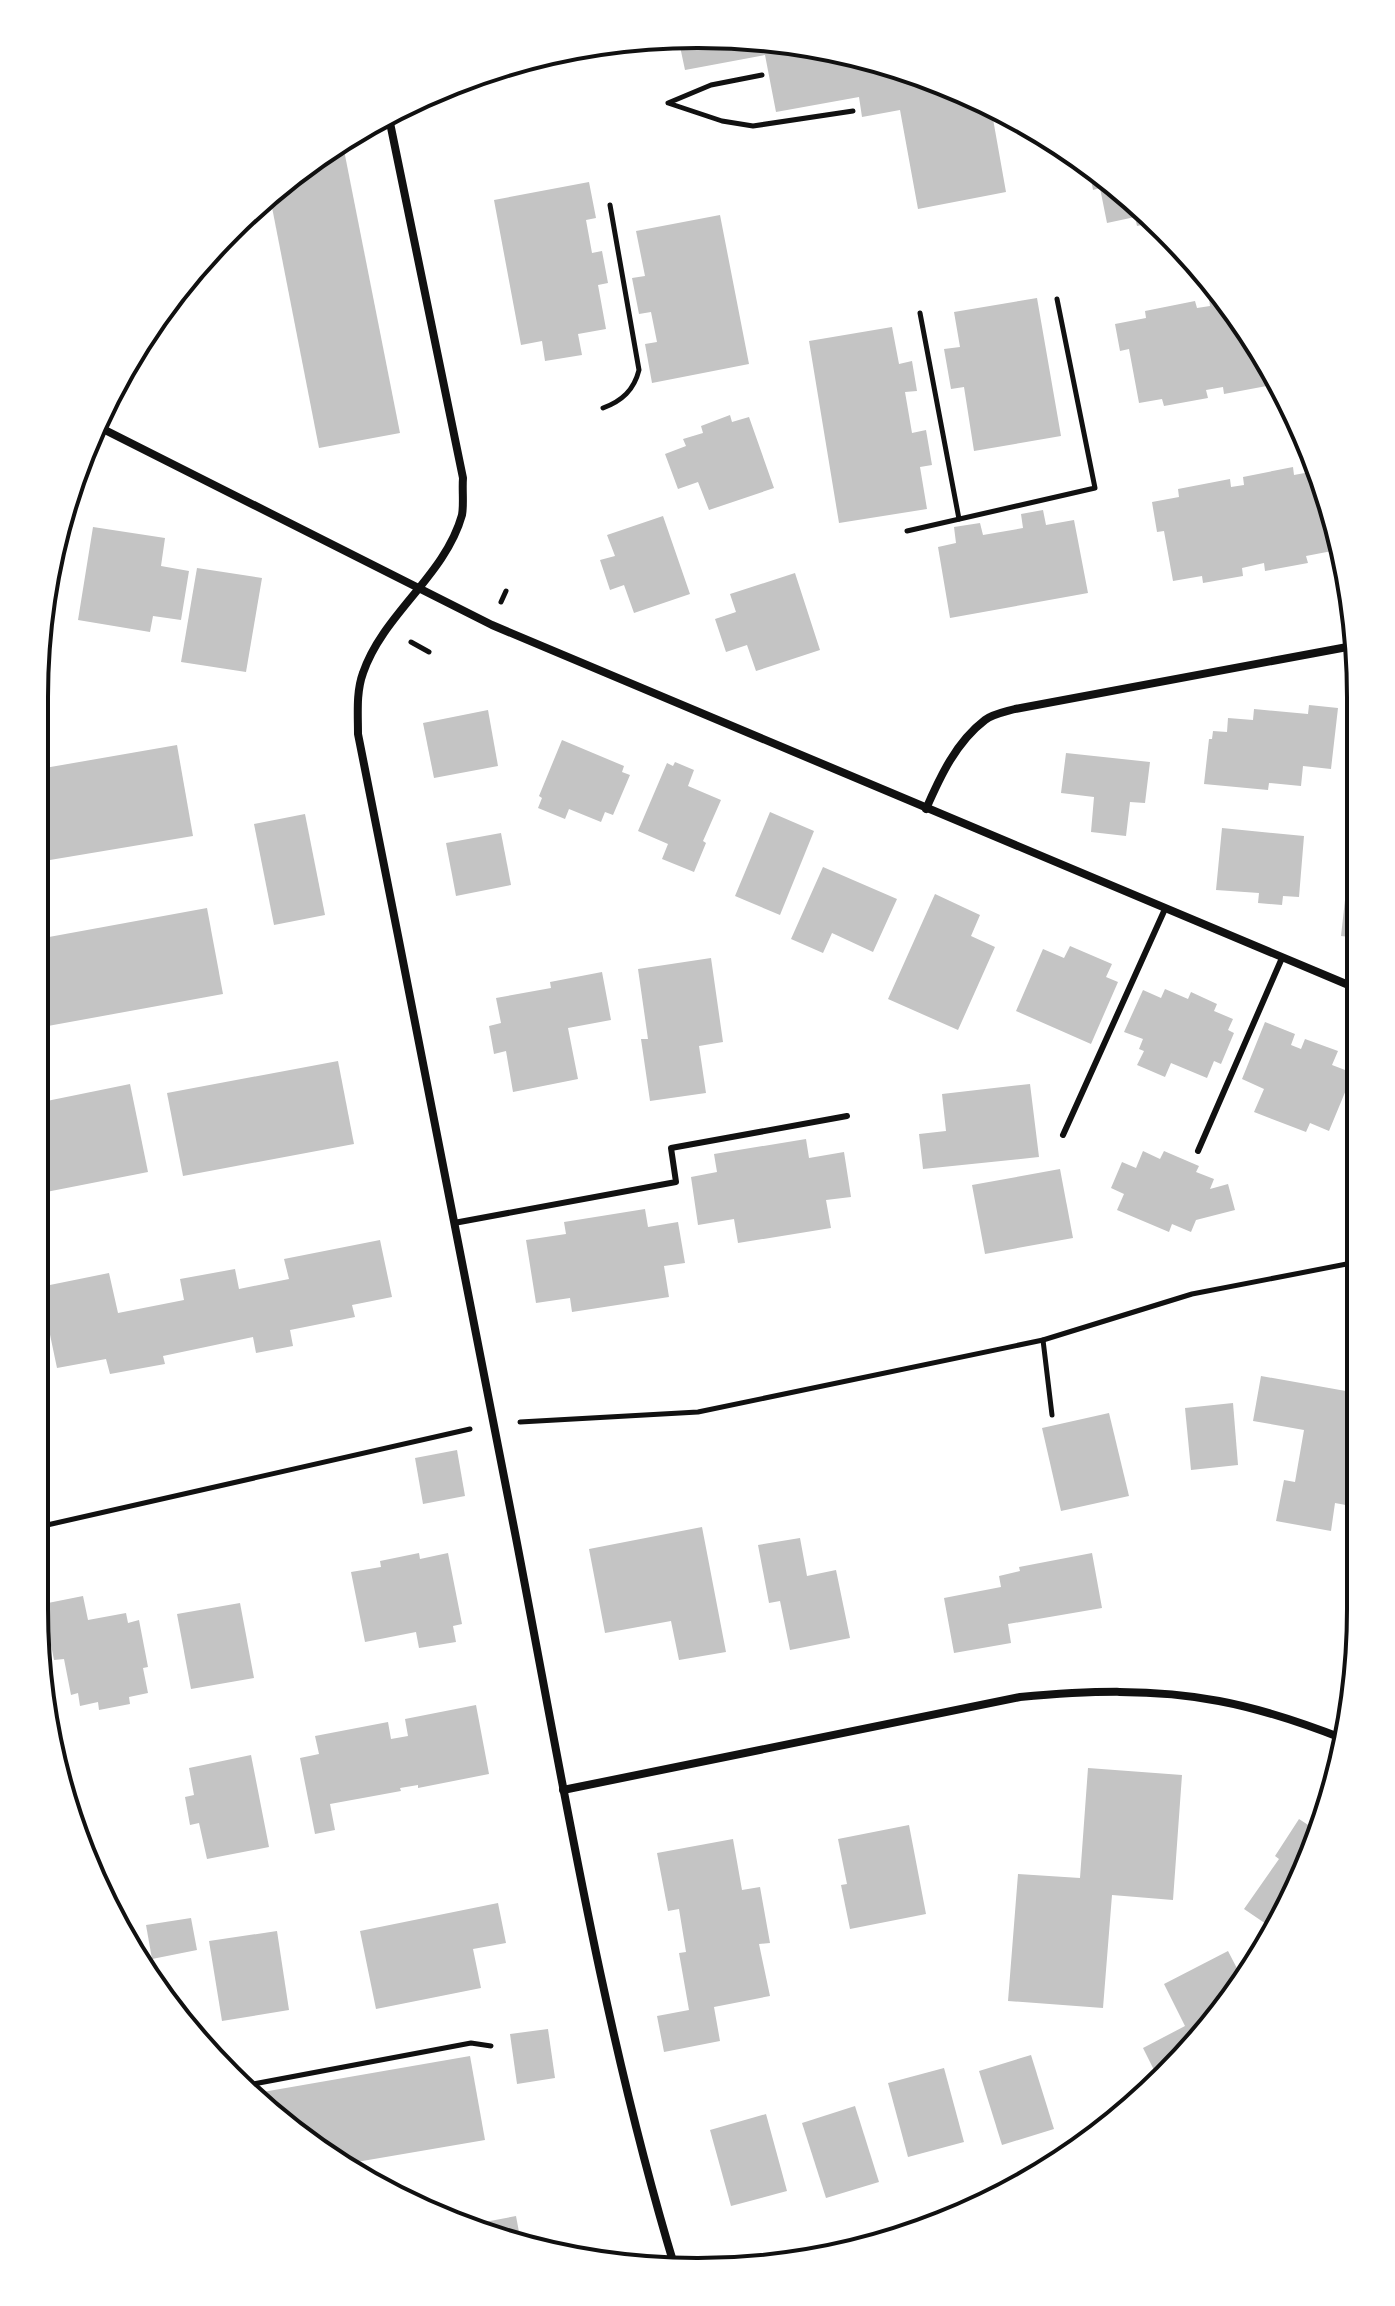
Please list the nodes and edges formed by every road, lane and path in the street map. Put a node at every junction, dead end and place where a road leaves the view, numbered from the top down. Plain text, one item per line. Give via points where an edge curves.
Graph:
1 (762, 75) dead end
2 (853, 111) dead end
3 (391, 126) edge
4 (610, 205) dead end
5 (1057, 299) dead end
6 (920, 313) dead end
7 (603, 408) dead end
8 (106, 430) edge
9 (959, 519) junction
10 (907, 531) dead end
11 (418, 588) junction
12 (1345, 647) edge
13 (926, 809) junction
14 (1165, 909) junction
15 (1282, 958) junction
16 (1347, 985) edge
17 (847, 1116) dead end
18 (1063, 1135) dead end
19 (1198, 1151) dead end
20 (454, 1223) junction
21 (1347, 1264) edge
22 (1043, 1340) junction
23 (1052, 1415) dead end
24 (524, 1422) dead end
25 (494, 1424) junction
26 (48, 1525) edge
27 (1335, 1736) edge
28 (563, 1790) junction
29 (491, 2046) dead end
30 (255, 2084) edge
31 (672, 2257) edge

1 - 2 path via 711,85 668,103 753,126
3 - 11 street via 463,478 462,514 444,554
4 - 7 path via 639,370 627,394
5 - 9 path via 1095,488
6 - 9 path
8 - 11 street
9 - 10 path
11 - 13 street via 492,625
11 - 20 street via 363,672 358,734
12 - 13 street via 1015,709 987,719 944,768
13 - 14 street
14 - 15 street
14 - 18 lane
15 - 16 street
15 - 19 lane
17 - 20 lane via 671,1148 676,1182
20 - 25 street
21 - 22 path via 1192,1294
22 - 23 path
22 - 24 path via 698,1412
25 - 26 path
25 - 28 street
27 - 28 street via 1217,1701 1082,1691 1020,1697
28 - 31 street via 612,2027
29 - 30 path via 471,2043

